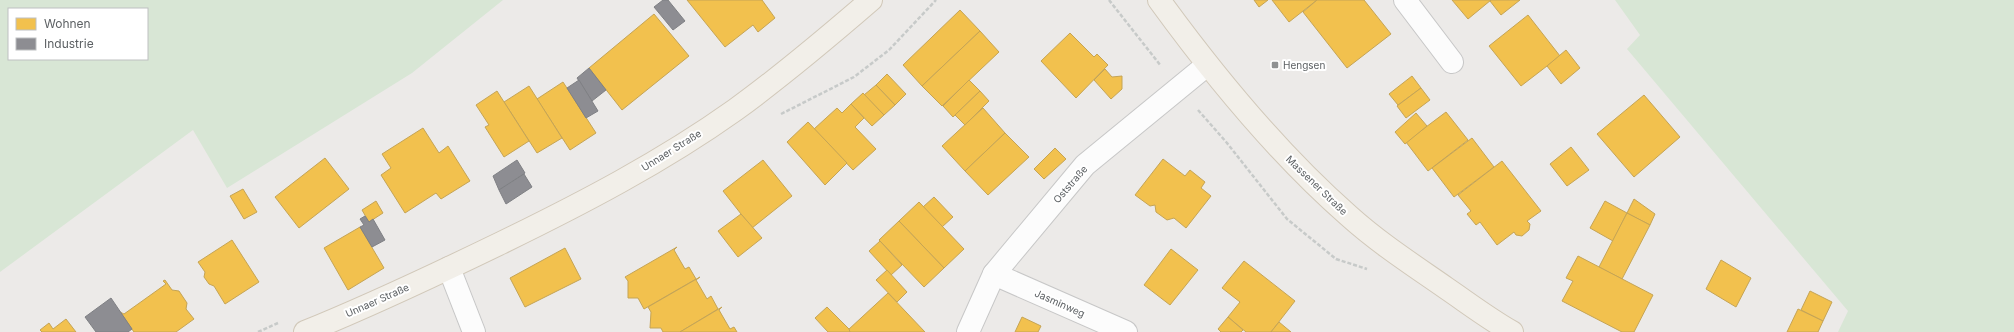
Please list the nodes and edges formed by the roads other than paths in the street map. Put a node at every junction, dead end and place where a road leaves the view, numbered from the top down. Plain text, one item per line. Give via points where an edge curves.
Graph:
1 (871, 0) edge
2 (1159, 0) edge
3 (1405, 0) edge
4 (1452, 62) dead end
5 (1207, 65) junction
6 (449, 268) junction
7 (994, 274) junction
8 (306, 332) edge
9 (474, 332) edge
10 (968, 332) edge
11 (1126, 332) edge
12 (1512, 332) edge

1 - 6 main road, Unnaer Straße via 824,42 734,110 658,159 554,217
2 - 5 main road, Massener Straße
3 - 4 street
5 - 7 street, Oststraße via 1085,165
5 - 12 main road, Massener Straße via 1293,162 1348,216 1384,245
6 - 8 main road, Unnaer Straße
6 - 9 street
7 - 10 street, Oststraße
7 - 11 street, Jasminweg

